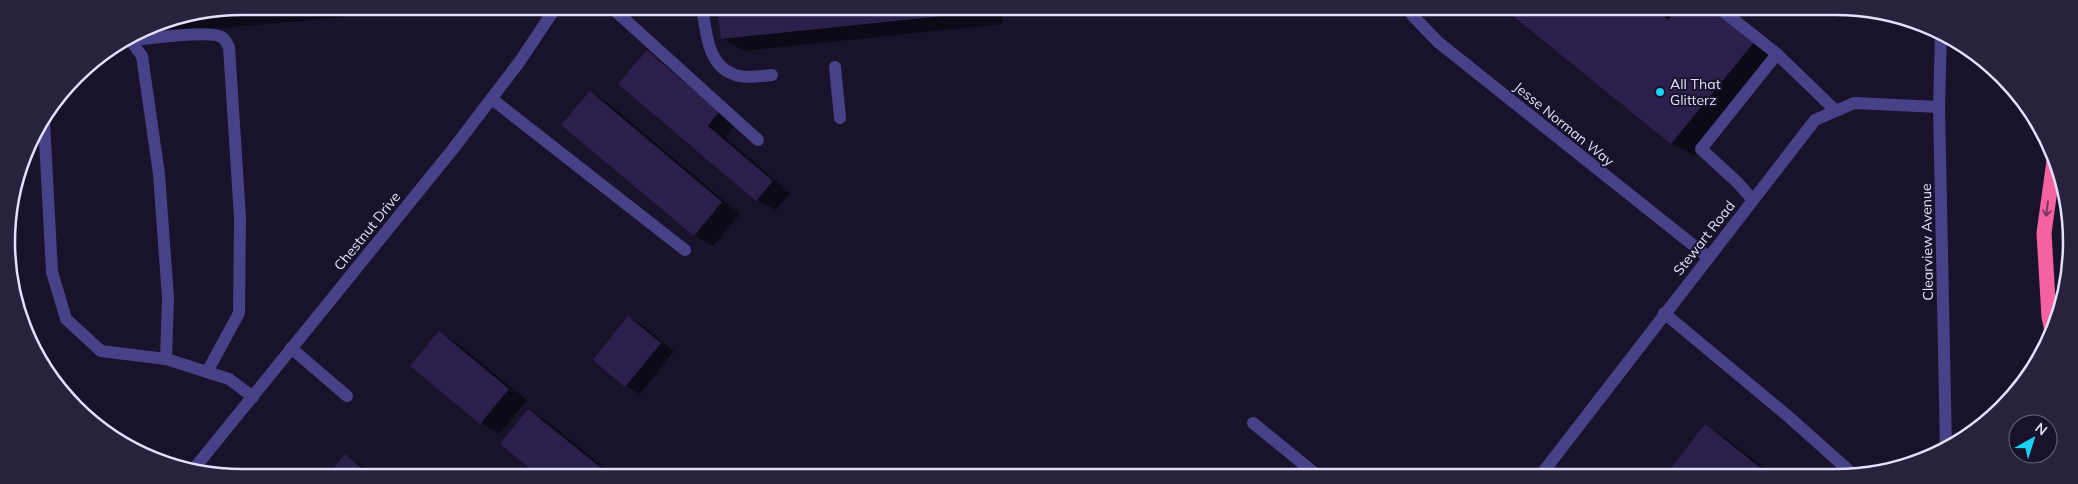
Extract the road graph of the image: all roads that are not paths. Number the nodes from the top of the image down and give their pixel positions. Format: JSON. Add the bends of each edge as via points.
{"nodes":[{"id":1,"x":550,"y":15,"type":"edge"},
{"id":2,"x":620,"y":15,"type":"edge"},
{"id":3,"x":703,"y":15,"type":"edge"},
{"id":4,"x":1412,"y":15,"type":"edge"},
{"id":5,"x":1728,"y":15,"type":"edge"},
{"id":6,"x":141,"y":38,"type":"edge"},
{"id":7,"x":1941,"y":40,"type":"edge"},
{"id":8,"x":132,"y":43,"type":"edge"},
{"id":9,"x":1777,"y":54,"type":"junction"},
{"id":10,"x":835,"y":67,"type":"dead end"},
{"id":11,"x":772,"y":75,"type":"dead end"},
{"id":12,"x":492,"y":98,"type":"junction"},
{"id":13,"x":1940,"y":107,"type":"junction"},
{"id":14,"x":1836,"y":111,"type":"junction"},
{"id":15,"x":840,"y":118,"type":"dead end"},
{"id":16,"x":44,"y":129,"type":"edge"},
{"id":17,"x":758,"y":140,"type":"dead end"},
{"id":18,"x":2052,"y":173,"type":"edge"},
{"id":19,"x":1753,"y":200,"type":"junction"},
{"id":20,"x":685,"y":250,"type":"dead end"},
{"id":21,"x":1708,"y":257,"type":"junction"},
{"id":22,"x":1664,"y":313,"type":"junction"},
{"id":23,"x":2049,"y":319,"type":"edge"},
{"id":24,"x":291,"y":348,"type":"junction"},
{"id":25,"x":166,"y":359,"type":"junction"},
{"id":26,"x":207,"y":372,"type":"junction"},
{"id":27,"x":347,"y":396,"type":"dead end"},
{"id":28,"x":253,"y":397,"type":"junction"},
{"id":29,"x":1253,"y":423,"type":"dead end"},
{"id":30,"x":1946,"y":441,"type":"edge"},
{"id":31,"x":197,"y":465,"type":"edge"},
{"id":32,"x":1309,"y":469,"type":"edge"},
{"id":33,"x":1545,"y":469,"type":"edge"},
{"id":34,"x":1847,"y":469,"type":"edge"}],
"edges":[{"from":1,"to":12,"type":"street","name":"Chestnut Drive"},
{"from":2,"to":17,"type":"street"},
{"from":3,"to":11,"type":"street","via":[[708,43],[718,64],[733,74],[752,77]]},
{"from":4,"to":21,"type":"street","name":"Jesse Norman Way","via":[[1438,42]]},
{"from":5,"to":9,"type":"street"},
{"from":6,"to":26,"type":"street","via":[[213,34],[224,38],[229,47],[240,217],[240,313]]},
{"from":7,"to":13,"type":"street","name":"Clearview Avenue"},
{"from":8,"to":25,"type":"street","via":[[142,56],[159,174],[168,298]]},
{"from":9,"to":14,"type":"street"},
{"from":9,"to":19,"type":"street","via":[[1701,149]]},
{"from":10,"to":15,"type":"street"},
{"from":12,"to":20,"type":"street"},
{"from":12,"to":24,"type":"street","name":"Chestnut Drive"},
{"from":13,"to":14,"type":"street","name":"Stewart Road","via":[[1854,103]]},
{"from":13,"to":30,"type":"street","name":"Clearview Avenue"},
{"from":14,"to":19,"type":"street","name":"Stewart Road","via":[[1815,120]]},
{"from":16,"to":25,"type":"street","via":[[52,272],[66,319],[100,351]]},
{"from":18,"to":23,"type":"highway","one_way":true,"via":[[2044,233]]},
{"from":19,"to":21,"type":"street","name":"Stewart Road"},
{"from":21,"to":22,"type":"street","name":"Stewart Road"},
{"from":22,"to":33,"type":"street","name":"Stewart Road"},
{"from":22,"to":34,"type":"street"},
{"from":24,"to":27,"type":"street"},
{"from":24,"to":28,"type":"street","name":"Chestnut Drive"},
{"from":25,"to":26,"type":"street"},
{"from":26,"to":28,"type":"street","via":[[229,379]]},
{"from":28,"to":31,"type":"street","name":"Chestnut Drive"},
{"from":29,"to":32,"type":"street"}]}
